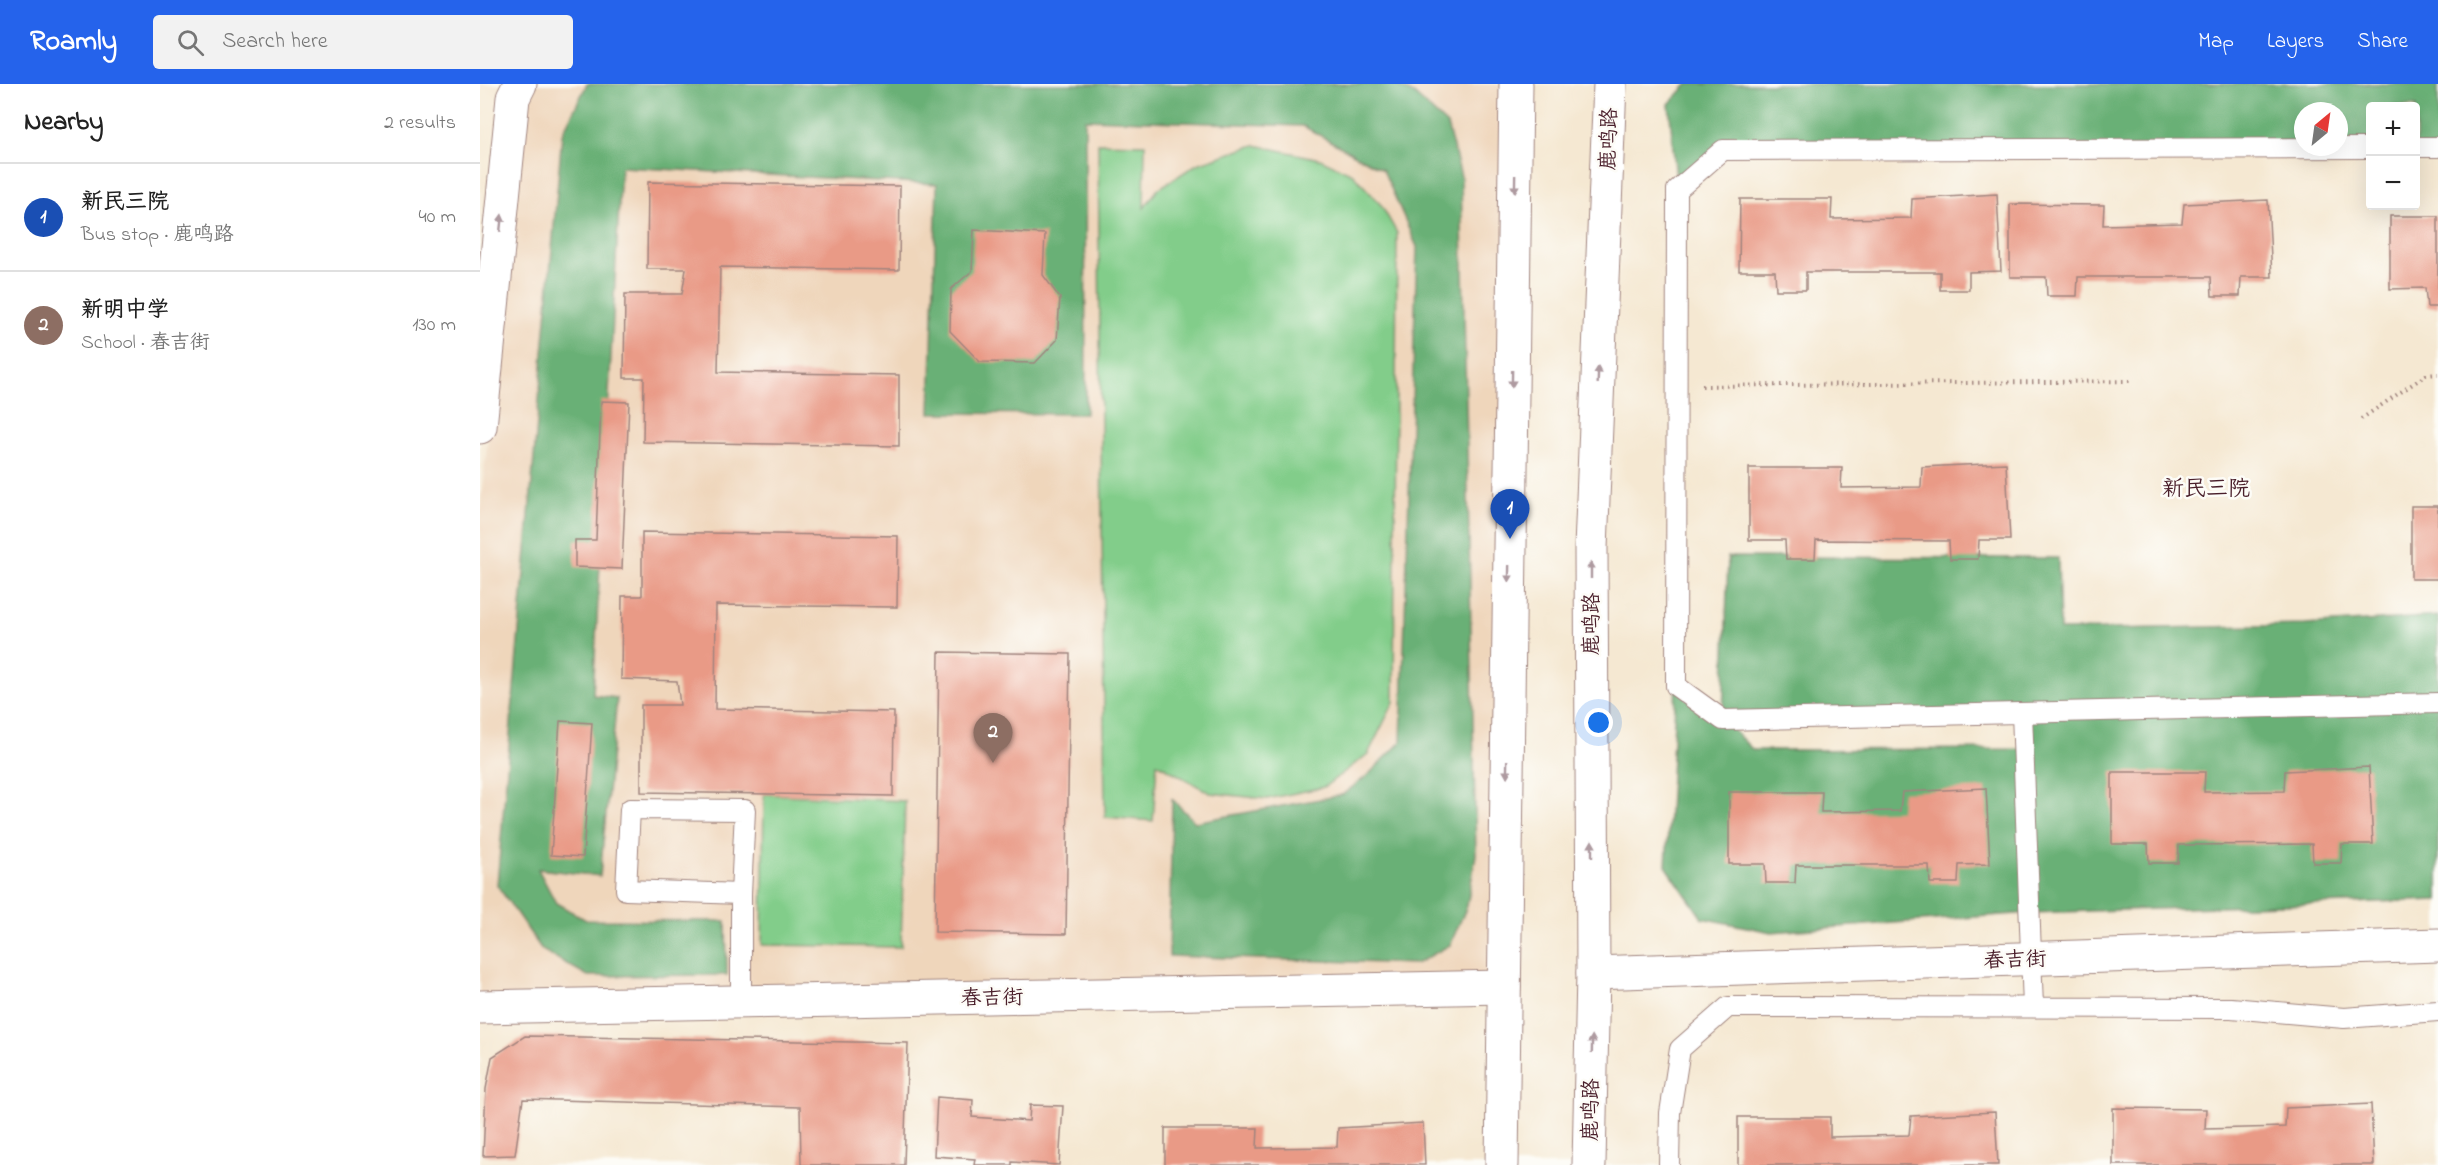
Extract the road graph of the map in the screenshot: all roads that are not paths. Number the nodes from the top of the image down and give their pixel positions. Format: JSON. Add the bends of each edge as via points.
{"nodes":[{"id":1,"x":519,"y":84,"type":"edge"},
{"id":2,"x":1491,"y":84,"type":"edge"},
{"id":3,"x":1516,"y":84,"type":"edge"},
{"id":4,"x":1610,"y":84,"type":"edge"},
{"id":5,"x":1627,"y":84,"type":"edge"},
{"id":6,"x":1515,"y":140,"type":"junction"},
{"id":7,"x":1608,"y":140,"type":"junction"},
{"id":8,"x":2420,"y":147,"type":"edge"},
{"id":9,"x":2438,"y":147,"type":"edge"},
{"id":10,"x":2366,"y":148,"type":"edge"},
{"id":11,"x":480,"y":427,"type":"edge"},
{"id":12,"x":2438,"y":703,"type":"edge"},
{"id":13,"x":2022,"y":713,"type":"junction"},
{"id":14,"x":741,"y":894,"type":"junction"},
{"id":15,"x":2438,"y":945,"type":"edge"},
{"id":16,"x":2032,"y":958,"type":"junction"},
{"id":17,"x":1593,"y":973,"type":"junction"},
{"id":18,"x":1504,"y":987,"type":"junction"},
{"id":19,"x":741,"y":1002,"type":"junction"},
{"id":20,"x":480,"y":1007,"type":"edge"},
{"id":21,"x":2033,"y":1007,"type":"junction"},
{"id":22,"x":2438,"y":1011,"type":"edge"},
{"id":23,"x":1502,"y":1165,"type":"edge"},
{"id":24,"x":1589,"y":1165,"type":"edge"},
{"id":25,"x":1669,"y":1165,"type":"edge"}],
"edges":[{"from":11,"to":1,"type":"main road","one_way":true,"via":[[513,98]]},
{"from":2,"to":6,"type":"main road"},
{"from":3,"to":6,"type":"main road"},
{"from":4,"to":7,"type":"main road","name":"鹿鸣路"},
{"from":5,"to":7,"type":"main road"},
{"from":6,"to":18,"type":"main road","one_way":true},
{"from":17,"to":7,"type":"main road","name":"鹿鸣路","one_way":true,"via":[[1591,548]]},
{"from":8,"to":9,"type":"lane"},
{"from":10,"to":13,"type":"lane","via":[[1724,150],[1677,190],[1676,686],[1723,720]]},
{"from":12,"to":13,"type":"lane"},
{"from":13,"to":16,"type":"lane"},
{"from":14,"to":14,"type":"lane","via":[[745,810],[630,809],[626,890]]},
{"from":14,"to":19,"type":"lane"},
{"from":15,"to":16,"type":"main road","name":"春吉街"},
{"from":16,"to":17,"type":"main road","name":"春吉街"},
{"from":16,"to":21,"type":"lane"},
{"from":24,"to":17,"type":"main road","name":"鹿鸣路","one_way":true},
{"from":18,"to":19,"type":"main road","name":"春吉街"},
{"from":18,"to":23,"type":"main road"},
{"from":19,"to":20,"type":"main road","name":"春吉街"},
{"from":21,"to":22,"type":"lane","via":[[2231,1008],[2344,1018]]},
{"from":21,"to":25,"type":"lane","via":[[1728,1007],[1680,1049],[1670,1113]]}]}
